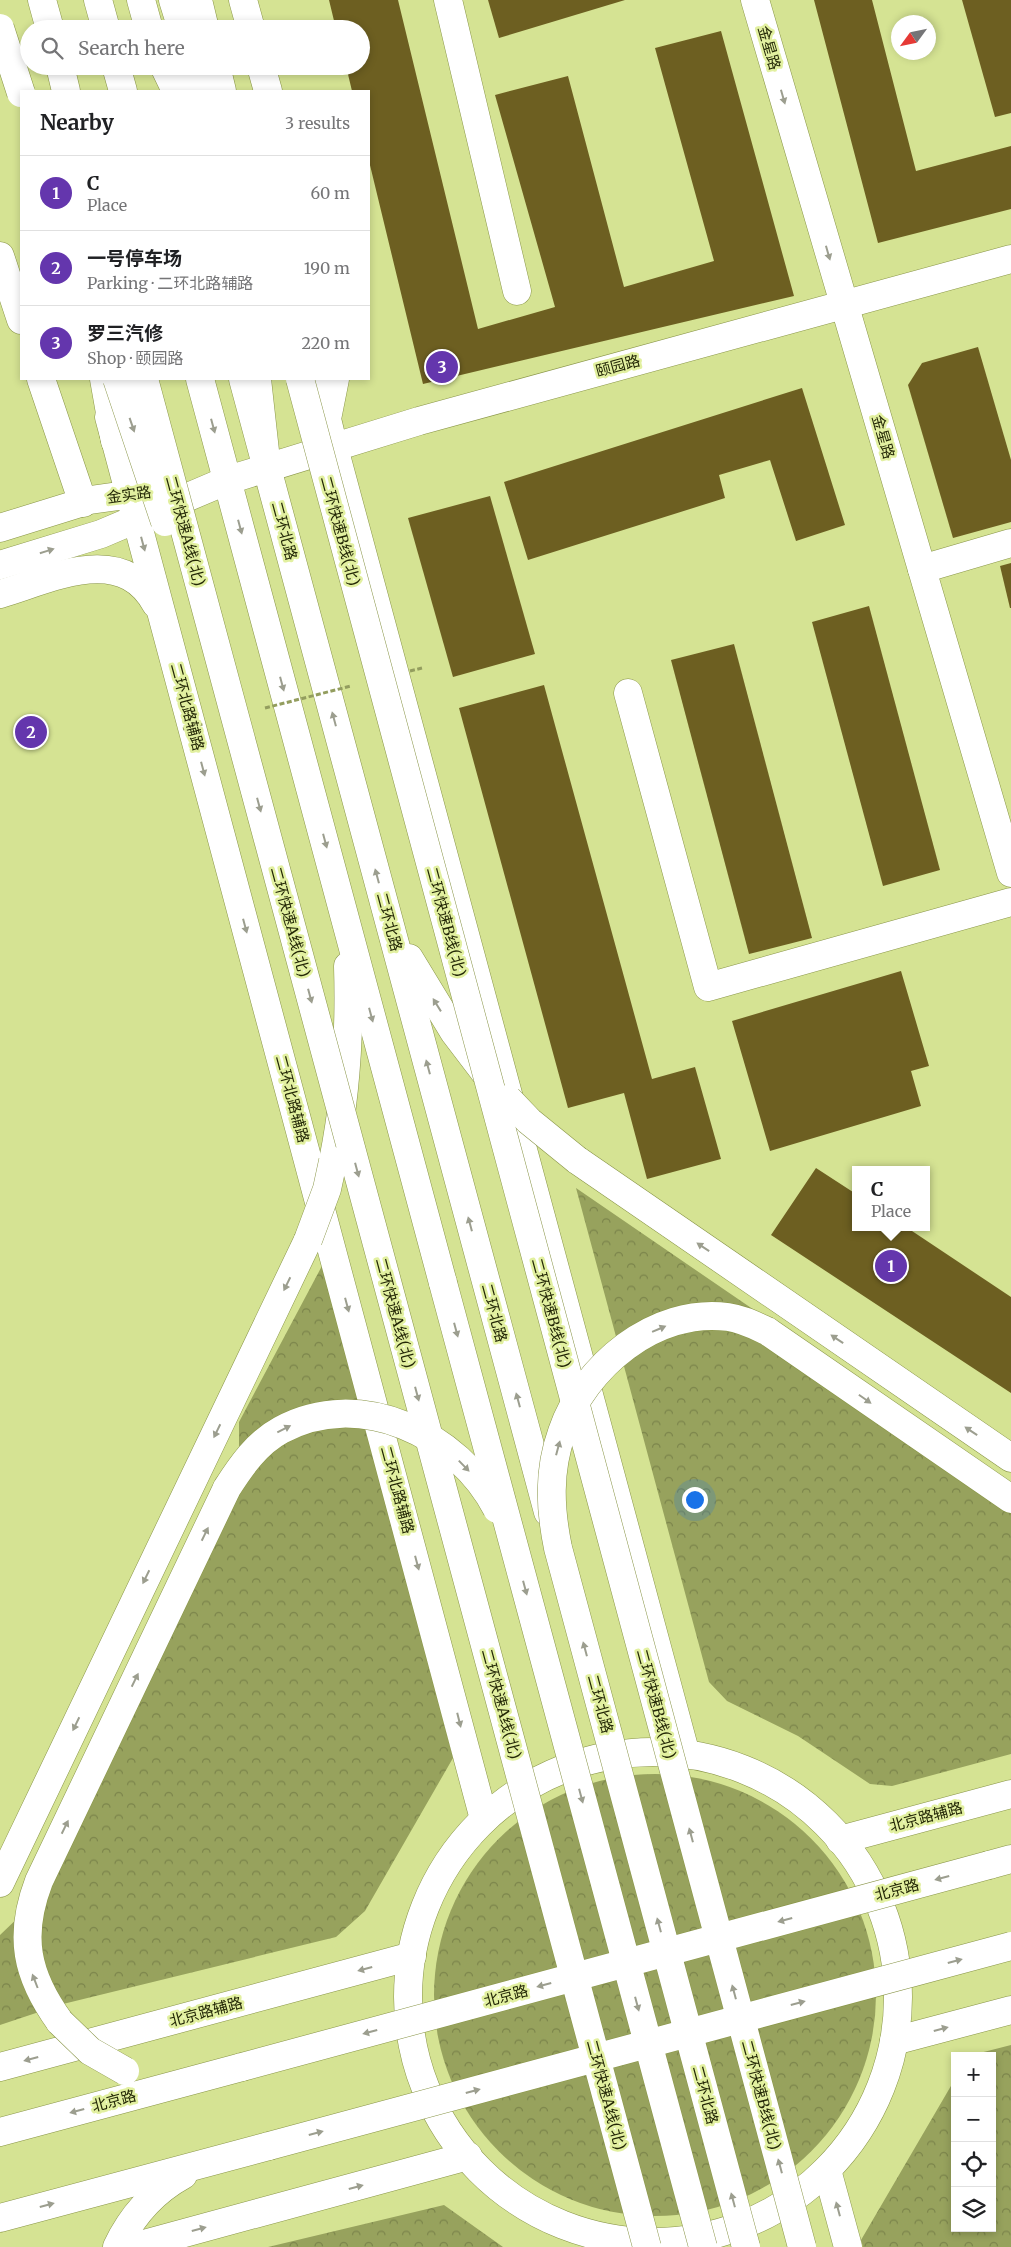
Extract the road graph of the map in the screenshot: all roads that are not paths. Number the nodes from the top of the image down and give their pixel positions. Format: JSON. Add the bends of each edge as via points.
{"nodes":[{"id":1,"x":42,"y":0,"type":"edge"},
{"id":2,"x":98,"y":0,"type":"edge"},
{"id":3,"x":243,"y":0,"type":"edge"},
{"id":4,"x":448,"y":0,"type":"edge"},
{"id":5,"x":755,"y":0,"type":"edge"},
{"id":6,"x":181,"y":11,"type":"edge"},
{"id":7,"x":0,"y":12,"type":"edge"},
{"id":8,"x":48,"y":20,"type":"edge"},
{"id":9,"x":104,"y":20,"type":"edge"},
{"id":10,"x":194,"y":20,"type":"edge"},
{"id":11,"x":249,"y":20,"type":"edge"},
{"id":12,"x":0,"y":28,"type":"edge"},
{"id":13,"x":62,"y":75,"type":"edge"},
{"id":14,"x":115,"y":75,"type":"edge"},
{"id":15,"x":118,"y":75,"type":"edge"},
{"id":16,"x":162,"y":75,"type":"edge"},
{"id":17,"x":168,"y":75,"type":"edge"},
{"id":18,"x":196,"y":75,"type":"edge"},
{"id":19,"x":218,"y":75,"type":"edge"},
{"id":20,"x":264,"y":75,"type":"edge"},
{"id":21,"x":20,"y":90,"type":"edge"},
{"id":22,"x":20,"y":90,"type":"edge"},
{"id":23,"x":66,"y":90,"type":"edge"},
{"id":24,"x":116,"y":90,"type":"edge"},
{"id":25,"x":123,"y":90,"type":"edge"},
{"id":26,"x":166,"y":90,"type":"edge"},
{"id":27,"x":176,"y":90,"type":"edge"},
{"id":28,"x":200,"y":90,"type":"edge"},
{"id":29,"x":222,"y":90,"type":"edge"},
{"id":30,"x":268,"y":90,"type":"edge"},
{"id":31,"x":0,"y":256,"type":"edge"},
{"id":32,"x":1011,"y":259,"type":"edge"},
{"id":33,"x":518,"y":291,"type":"dead end"},
{"id":34,"x":844,"y":304,"type":"junction"},
{"id":35,"x":20,"y":317,"type":"edge"},
{"id":36,"x":41,"y":380,"type":"edge"},
{"id":37,"x":98,"y":380,"type":"edge"},
{"id":38,"x":104,"y":380,"type":"edge"},
{"id":39,"x":117,"y":380,"type":"edge"},
{"id":40,"x":144,"y":380,"type":"edge"},
{"id":41,"x":200,"y":380,"type":"edge"},
{"id":42,"x":243,"y":380,"type":"edge"},
{"id":43,"x":257,"y":380,"type":"edge"},
{"id":44,"x":293,"y":380,"type":"edge"},
{"id":45,"x":300,"y":380,"type":"edge"},
{"id":46,"x":317,"y":380,"type":"edge"},
{"id":47,"x":335,"y":380,"type":"edge"},
{"id":48,"x":327,"y":419,"type":"junction"},
{"id":49,"x":115,"y":441,"type":"junction"},
{"id":50,"x":334,"y":448,"type":"junction"},
{"id":51,"x":267,"y":469,"type":"junction"},
{"id":52,"x":228,"y":480,"type":"junction"},
{"id":53,"x":83,"y":503,"type":"junction"},
{"id":54,"x":132,"y":506,"type":"junction"},
{"id":55,"x":334,"y":508,"type":"junction"},
{"id":56,"x":0,"y":528,"type":"edge"},
{"id":57,"x":1011,"y":544,"type":"edge"},
{"id":58,"x":0,"y":566,"type":"edge"},
{"id":59,"x":922,"y":569,"type":"junction"},
{"id":60,"x":0,"y":594,"type":"edge"},
{"id":61,"x":161,"y":613,"type":"junction"},
{"id":62,"x":628,"y":693,"type":"dead end"},
{"id":63,"x":246,"y":758,"type":"junction"},
{"id":64,"x":1011,"y":873,"type":"edge"},
{"id":65,"x":1011,"y":902,"type":"edge"},
{"id":66,"x":385,"y":906,"type":"junction"},
{"id":67,"x":345,"y":917,"type":"junction"},
{"id":68,"x":1011,"y":1458,"type":"edge"},
{"id":69,"x":1011,"y":1499,"type":"edge"},
{"id":70,"x":558,"y":1548,"type":"junction"},
{"id":71,"x":517,"y":1557,"type":"junction"},
{"id":72,"x":686,"y":1754,"type":"junction"},
{"id":73,"x":1011,"y":1794,"type":"edge"},
{"id":74,"x":484,"y":1819,"type":"junction"},
{"id":75,"x":840,"y":1840,"type":"junction"},
{"id":76,"x":1000,"y":1862,"type":"edge"},
{"id":77,"x":0,"y":1883,"type":"edge"},
{"id":78,"x":1011,"y":1946,"type":"edge"},
{"id":79,"x":412,"y":1956,"type":"junction"},
{"id":80,"x":1011,"y":2010,"type":"edge"},
{"id":81,"x":894,"y":2041,"type":"junction"},
{"id":82,"x":0,"y":2067,"type":"edge"},
{"id":83,"x":196,"y":2079,"type":"junction"},
{"id":84,"x":0,"y":2132,"type":"edge"},
{"id":85,"x":468,"y":2156,"type":"junction"},
{"id":86,"x":218,"y":2159,"type":"junction"},
{"id":87,"x":827,"y":2170,"type":"junction"},
{"id":88,"x":0,"y":2218,"type":"edge"},
{"id":89,"x":600,"y":2241,"type":"edge"},
{"id":90,"x":117,"y":2247,"type":"edge"},
{"id":91,"x":132,"y":2247,"type":"edge"},
{"id":92,"x":647,"y":2247,"type":"edge"},
{"id":93,"x":703,"y":2247,"type":"edge"},
{"id":94,"x":746,"y":2247,"type":"edge"},
{"id":95,"x":802,"y":2247,"type":"edge"},
{"id":96,"x":848,"y":2247,"type":"edge"}],
"edges":[{"from":1,"to":8,"type":"main road"},
{"from":2,"to":9,"type":"main road"},
{"from":3,"to":11,"type":"main road"},
{"from":4,"to":33,"type":"main road"},
{"from":5,"to":34,"type":"main road","name":"金星路","one_way":true},
{"from":6,"to":10,"type":"main road"},
{"from":7,"to":21,"type":"main road"},
{"from":12,"to":22,"type":"main road","bridge":true},
{"from":13,"to":23,"type":"main road"},
{"from":14,"to":24,"type":"main road"},
{"from":15,"to":25,"type":"main road"},
{"from":16,"to":26,"type":"main road"},
{"from":17,"to":27,"type":"main road"},
{"from":18,"to":28,"type":"main road"},
{"from":19,"to":29,"type":"main road"},
{"from":20,"to":30,"type":"main road"},
{"from":31,"to":35,"type":"main road"},
{"from":32,"to":34,"type":"main road","name":"颐园路"},
{"from":34,"to":50,"type":"main road","name":"颐园路","via":[[419,421]]},
{"from":34,"to":59,"type":"main road","name":"金星路"},
{"from":36,"to":53,"type":"main road"},
{"from":37,"to":49,"type":"main road","name":"二环北路辅路"},
{"from":38,"to":49,"type":"main road"},
{"from":39,"to":63,"type":"main road","one_way":true,"bridge":true},
{"from":40,"to":63,"type":"main road","name":"二环快速A线(北)","bridge":true},
{"from":41,"to":52,"type":"main road","one_way":true},
{"from":42,"to":51,"type":"main road","name":"二环北路"},
{"from":43,"to":51,"type":"main road"},
{"from":44,"to":55,"type":"main road","bridge":true},
{"from":45,"to":55,"type":"main road","name":"二环快速B线(北)","bridge":true},
{"from":46,"to":48,"type":"main road"},
{"from":47,"to":48,"type":"main road"},
{"from":48,"to":50,"type":"main road"},
{"from":49,"to":54,"type":"main road","name":"二环北路辅路"},
{"from":50,"to":51,"type":"main road","name":"颐园路"},
{"from":50,"to":72,"type":"main road"},
{"from":51,"to":52,"type":"main road","name":"颐园路"},
{"from":66,"to":51,"type":"main road","name":"二环北路","one_way":true},
{"from":52,"to":54,"type":"main road","name":"金实路"},
{"from":52,"to":67,"type":"main road","one_way":true},
{"from":53,"to":54,"type":"main road","name":"金实路"},
{"from":53,"to":56,"type":"main road","name":"金实路"},
{"from":58,"to":54,"type":"main road","name":"金实路","one_way":true,"via":[[101,534]]},
{"from":54,"to":61,"type":"main road","name":"二环北路辅路","one_way":true},
{"from":95,"to":55,"type":"main road","name":"二环快速B线(北)","one_way":true,"bridge":true},
{"from":57,"to":59,"type":"main road"},
{"from":59,"to":64,"type":"main road","name":"金星路"},
{"from":60,"to":61,"type":"main road","via":[[87,569],[103,568],[134,579],[153,598]]},
{"from":61,"to":74,"type":"main road","name":"二环北路辅路","one_way":true},
{"from":62,"to":65,"type":"main road","via":[[708,988]]},
{"from":63,"to":92,"type":"main road","name":"二环快速A线(北)","one_way":true,"bridge":true},
{"from":68,"to":66,"type":"main road","one_way":true,"bridge":true,"via":[[577,1160],[529,1121],[470,1055],[416,970]]},
{"from":70,"to":66,"type":"main road","name":"二环北路","one_way":true,"bridge":true},
{"from":67,"to":71,"type":"main road","one_way":true,"bridge":true},
{"from":67,"to":77,"type":"main road","one_way":true,"bridge":true,"via":[[348,1021],[343,1104],[327,1189],[308,1240]]},
{"from":70,"to":69,"type":"main road","one_way":true,"bridge":true,"via":[[552,1517],[551,1486],[555,1458],[562,1432],[587,1386],[603,1366],[642,1336],[662,1326],[706,1317],[727,1317],[767,1331]]},
{"from":94,"to":70,"type":"main road","name":"二环北路","one_way":true,"bridge":true},
{"from":83,"to":71,"type":"main road","one_way":true,"bridge":true,"via":[[162,2081],[125,2071],[90,2051],[60,2022],[41,1993],[31,1968],[26,1925],[39,1881],[227,1488],[242,1464],[280,1430],[325,1414],[372,1415],[418,1431],[460,1461],[494,1503],[508,1529]]},
{"from":71,"to":93,"type":"main road","one_way":true,"bridge":true},
{"from":72,"to":74,"type":"main road","via":[[624,1753],[587,1760],[552,1773],[520,1791]]},
{"from":72,"to":75,"type":"main road","via":[[733,1765],[767,1780],[798,1800]]},
{"from":73,"to":75,"type":"main road","name":"北京路辅路"},
{"from":74,"to":79,"type":"main road","via":[[443,1870],[427,1902]]},
{"from":75,"to":81,"type":"main road","via":[[868,1880],[883,1913],[893,1948],[898,1984]]},
{"from":76,"to":83,"type":"main road","name":"北京路","one_way":true,"bridge":true},
{"from":86,"to":78,"type":"main road","one_way":true,"bridge":true},
{"from":79,"to":82,"type":"main road","name":"北京路辅路","one_way":true},
{"from":79,"to":85,"type":"main road","via":[[408,2012],[414,2049],[440,2118]]},
{"from":81,"to":80,"type":"main road","one_way":true},
{"from":81,"to":87,"type":"main road","via":[[881,2090],[865,2122]]},
{"from":83,"to":84,"type":"main road","name":"北京路","one_way":true},
{"from":85,"to":89,"type":"main road","via":[[515,2200]]},
{"from":91,"to":85,"type":"main road","one_way":true},
{"from":88,"to":86,"type":"main road","one_way":true},
{"from":86,"to":90,"type":"main road","via":[[171,2181],[151,2198],[135,2216]]},
{"from":87,"to":89,"type":"main road","via":[[791,2201],[759,2219],[725,2232],[690,2240],[653,2243]]},
{"from":96,"to":87,"type":"main road","one_way":true}]}
